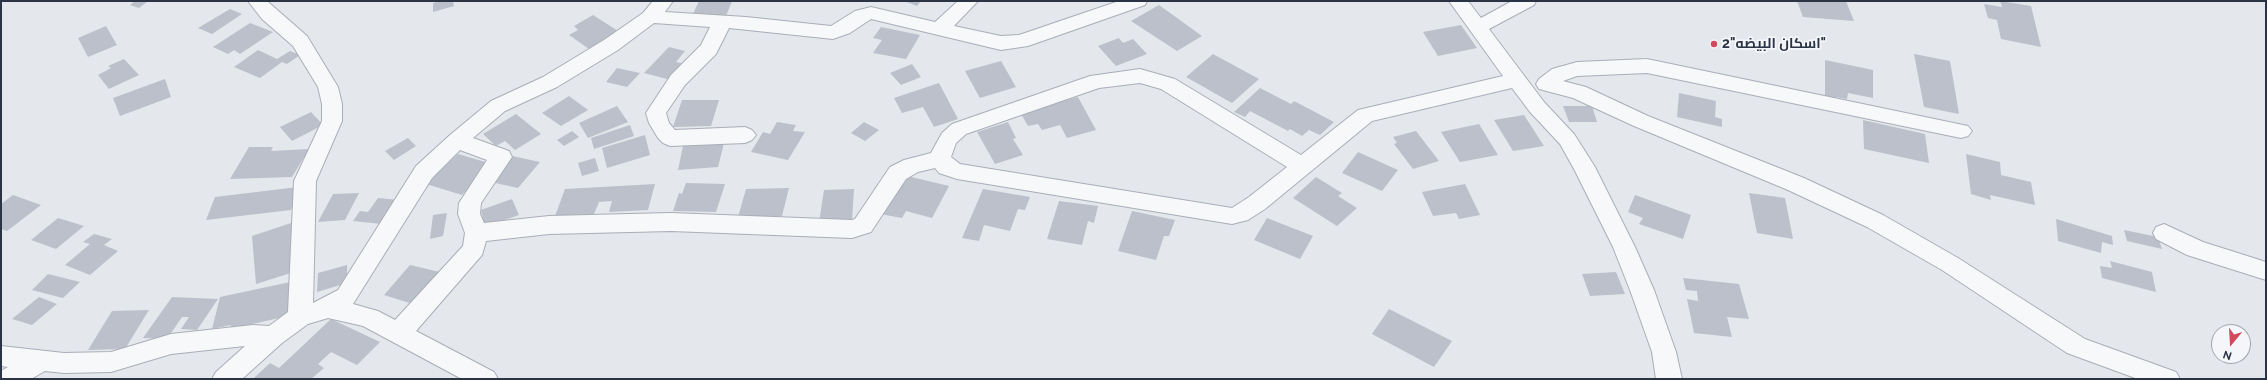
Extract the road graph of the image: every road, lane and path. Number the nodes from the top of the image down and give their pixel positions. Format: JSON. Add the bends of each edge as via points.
{"nodes":[{"id":1,"x":257,"y":1,"type":"edge"},
{"id":2,"x":664,"y":1,"type":"edge"},
{"id":3,"x":969,"y":1,"type":"edge"},
{"id":4,"x":1138,"y":1,"type":"edge"},
{"id":5,"x":1458,"y":1,"type":"edge"},
{"id":6,"x":1527,"y":1,"type":"edge"},
{"id":7,"x":650,"y":17,"type":"junction"},
{"id":8,"x":723,"y":21,"type":"junction"},
{"id":9,"x":1478,"y":27,"type":"junction"},
{"id":10,"x":939,"y":29,"type":"junction"},
{"id":11,"x":1517,"y":80,"type":"junction"},
{"id":12,"x":1961,"y":131,"type":"dead end"},
{"id":13,"x":746,"y":135,"type":"dead end"},
{"id":14,"x":457,"y":140,"type":"junction"},
{"id":15,"x":940,"y":159,"type":"junction"},
{"id":16,"x":1302,"y":166,"type":"junction"},
{"id":17,"x":476,"y":233,"type":"junction"},
{"id":18,"x":2164,"y":233,"type":"dead end"},
{"id":19,"x":2266,"y":271,"type":"edge"},
{"id":20,"x":328,"y":308,"type":"junction"},
{"id":21,"x":300,"y":318,"type":"junction"},
{"id":22,"x":399,"y":333,"type":"junction"},
{"id":23,"x":273,"y":336,"type":"junction"},
{"id":24,"x":1,"y":356,"type":"edge"},
{"id":25,"x":41,"y":361,"type":"junction"},
{"id":26,"x":9,"y":379,"type":"edge"},
{"id":27,"x":225,"y":379,"type":"edge"},
{"id":28,"x":485,"y":379,"type":"edge"},
{"id":29,"x":1669,"y":379,"type":"edge"},
{"id":30,"x":2167,"y":379,"type":"edge"}],
"edges":[{"from":1,"to":21,"type":"street","via":[[269,15],[300,41],[328,87],[332,104],[332,121],[304,181],[304,251]]},
{"from":2,"to":7,"type":"street"},
{"from":3,"to":10,"type":"street"},
{"from":4,"to":10,"type":"street","via":[[1021,41],[985,41]]},
{"from":5,"to":9,"type":"street"},
{"from":6,"to":9,"type":"street"},
{"from":7,"to":8,"type":"street"},
{"from":7,"to":14,"type":"street","via":[[611,45],[550,82],[498,106]]},
{"from":8,"to":10,"type":"street","via":[[833,32],[843,29],[870,12]]},
{"from":8,"to":13,"type":"street","via":[[709,48],[678,80],[656,112],[659,123],[670,138]]},
{"from":9,"to":11,"type":"street"},
{"from":11,"to":16,"type":"street","via":[[1365,115]]},
{"from":11,"to":29,"type":"street","via":[[1537,108],[1567,140],[1584,167],[1624,247],[1642,290],[1664,352]]},
{"from":12,"to":30,"type":"street","via":[[1647,66],[1577,69],[1559,74],[1546,84],[1579,92],[1641,121],[1796,184],[1875,221],[1950,264],[2076,346]]},
{"from":14,"to":17,"type":"street","via":[[501,157],[470,203],[469,214]]},
{"from":14,"to":20,"type":"street","via":[[424,172],[346,297]]},
{"from":15,"to":16,"type":"street","via":[[947,167],[957,171],[1225,216],[1240,214],[1252,207]]},
{"from":15,"to":16,"type":"street","via":[[949,138],[959,129],[1097,81],[1140,76],[1168,84]]},
{"from":15,"to":17,"type":"street","via":[[912,166],[898,173],[862,226],[852,229],[671,222],[550,225]]},
{"from":17,"to":22,"type":"street","via":[[474,249]]},
{"from":18,"to":19,"type":"street","via":[[2195,249]]},
{"from":20,"to":21,"type":"street"},
{"from":20,"to":22,"type":"street","via":[[369,318]]},
{"from":21,"to":23,"type":"street"},
{"from":22,"to":28,"type":"street"},
{"from":23,"to":25,"type":"street","via":[[253,335],[171,344],[111,362]]},
{"from":23,"to":27,"type":"street"},
{"from":24,"to":25,"type":"street"},
{"from":25,"to":26,"type":"street"}]}
